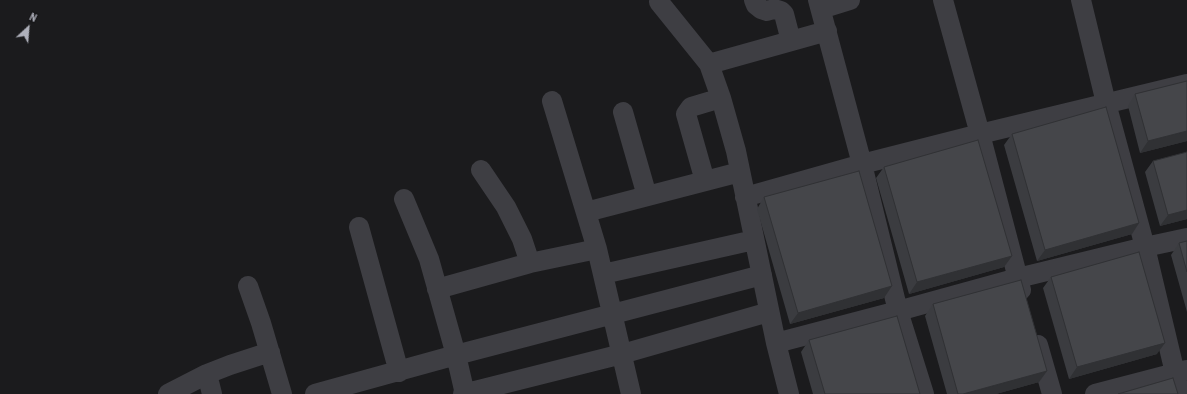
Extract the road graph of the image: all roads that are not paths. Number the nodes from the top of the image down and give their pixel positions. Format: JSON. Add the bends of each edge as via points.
{"nodes":[{"id":1,"x":754,"y":0,"type":"edge"},
{"id":2,"x":850,"y":0,"type":"edge"},
{"id":3,"x":943,"y":0,"type":"edge"},
{"id":4,"x":1081,"y":0,"type":"edge"},
{"id":5,"x":659,"y":2,"type":"dead end"},
{"id":6,"x":820,"y":5,"type":"edge"},
{"id":7,"x":827,"y":31,"type":"junction"},
{"id":8,"x":791,"y":41,"type":"junction"},
{"id":9,"x":709,"y":64,"type":"junction"},
{"id":10,"x":1187,"y":84,"type":"edge"},
{"id":11,"x":721,"y":98,"type":"junction"},
{"id":12,"x":552,"y":101,"type":"dead end"},
{"id":13,"x":1106,"y":103,"type":"junction"},
{"id":14,"x":623,"y":112,"type":"dead end"},
{"id":15,"x":980,"y":134,"type":"junction"},
{"id":16,"x":862,"y":164,"type":"junction"},
{"id":17,"x":481,"y":170,"type":"dead end"},
{"id":18,"x":740,"y":172,"type":"junction"},
{"id":19,"x":705,"y":181,"type":"junction"},
{"id":20,"x":647,"y":196,"type":"junction"},
{"id":21,"x":745,"y":197,"type":"junction"},
{"id":22,"x":404,"y":199,"type":"dead end"},
{"id":23,"x":586,"y":212,"type":"junction"},
{"id":24,"x":359,"y":226,"type":"dead end"},
{"id":25,"x":1187,"y":238,"type":"edge"},
{"id":26,"x":754,"y":240,"type":"junction"},
{"id":27,"x":1145,"y":247,"type":"junction"},
{"id":28,"x":597,"y":249,"type":"junction"},
{"id":29,"x":530,"y":263,"type":"junction"},
{"id":30,"x":603,"y":274,"type":"junction"},
{"id":31,"x":762,"y":275,"type":"junction"},
{"id":32,"x":1018,"y":278,"type":"junction"},
{"id":33,"x":248,"y":286,"type":"dead end"},
{"id":34,"x":437,"y":289,"type":"junction"},
{"id":35,"x":1026,"y":307,"type":"edge"},
{"id":36,"x":898,"y":311,"type":"junction"},
{"id":37,"x":769,"y":312,"type":"junction"},
{"id":38,"x":612,"y":315,"type":"junction"},
{"id":39,"x":1033,"y":328,"type":"edge"},
{"id":40,"x":776,"y":343,"type":"junction"},
{"id":41,"x":270,"y":352,"type":"junction"},
{"id":42,"x":622,"y":354,"type":"junction"},
{"id":43,"x":456,"y":355,"type":"junction"},
{"id":44,"x":1181,"y":371,"type":"edge"},
{"id":45,"x":399,"y":372,"type":"junction"},
{"id":46,"x":207,"y":374,"type":"junction"},
{"id":47,"x":168,"y":394,"type":"edge"},
{"id":48,"x":212,"y":394,"type":"edge"},
{"id":49,"x":282,"y":394,"type":"edge"},
{"id":50,"x":315,"y":394,"type":"edge"},
{"id":51,"x":464,"y":394,"type":"edge"},
{"id":52,"x":631,"y":394,"type":"edge"},
{"id":53,"x":789,"y":394,"type":"edge"},
{"id":54,"x":924,"y":394,"type":"edge"},
{"id":55,"x":1052,"y":394,"type":"edge"},
{"id":56,"x":1095,"y":394,"type":"edge"},
{"id":57,"x":1181,"y":394,"type":"edge"}],
"edges":[{"from":1,"to":8,"type":"street","via":[[761,9],[774,9],[784,14]]},
{"from":2,"to":6,"type":"street"},
{"from":3,"to":15,"type":"street"},
{"from":4,"to":13,"type":"street"},
{"from":5,"to":9,"type":"street"},
{"from":6,"to":7,"type":"street"},
{"from":7,"to":8,"type":"street"},
{"from":7,"to":16,"type":"street"},
{"from":8,"to":9,"type":"street"},
{"from":9,"to":11,"type":"street"},
{"from":10,"to":13,"type":"street"},
{"from":11,"to":18,"type":"street"},
{"from":11,"to":19,"type":"street","via":[[691,107],[686,114]]},
{"from":12,"to":23,"type":"street"},
{"from":13,"to":15,"type":"street"},
{"from":13,"to":27,"type":"street"},
{"from":14,"to":20,"type":"street"},
{"from":15,"to":16,"type":"street"},
{"from":15,"to":32,"type":"street"},
{"from":16,"to":21,"type":"street"},
{"from":16,"to":36,"type":"street"},
{"from":17,"to":29,"type":"street","via":[[506,207],[522,239]]},
{"from":18,"to":19,"type":"street"},
{"from":18,"to":21,"type":"street"},
{"from":19,"to":20,"type":"street"},
{"from":20,"to":23,"type":"street"},
{"from":21,"to":26,"type":"street"},
{"from":22,"to":34,"type":"street","via":[[429,259]]},
{"from":23,"to":28,"type":"street"},
{"from":24,"to":45,"type":"street"},
{"from":25,"to":27,"type":"street"},
{"from":26,"to":30,"type":"street"},
{"from":26,"to":31,"type":"street"},
{"from":27,"to":32,"type":"street"},
{"from":27,"to":44,"type":"street"},
{"from":28,"to":29,"type":"street"},
{"from":28,"to":30,"type":"street"},
{"from":29,"to":34,"type":"street"},
{"from":30,"to":38,"type":"street"},
{"from":31,"to":37,"type":"street"},
{"from":31,"to":38,"type":"street"},
{"from":32,"to":35,"type":"street"},
{"from":32,"to":36,"type":"street"},
{"from":33,"to":41,"type":"street"},
{"from":34,"to":43,"type":"street"},
{"from":36,"to":40,"type":"street"},
{"from":36,"to":54,"type":"street"},
{"from":37,"to":40,"type":"street"},
{"from":37,"to":42,"type":"street"},
{"from":38,"to":42,"type":"street"},
{"from":38,"to":43,"type":"street"},
{"from":39,"to":55,"type":"street"},
{"from":40,"to":53,"type":"street"},
{"from":41,"to":46,"type":"street"},
{"from":41,"to":49,"type":"street"},
{"from":42,"to":51,"type":"street"},
{"from":42,"to":52,"type":"street"},
{"from":43,"to":45,"type":"street"},
{"from":43,"to":51,"type":"street"},
{"from":44,"to":56,"type":"street"},
{"from":44,"to":57,"type":"street"},
{"from":45,"to":50,"type":"street"},
{"from":46,"to":47,"type":"street"},
{"from":46,"to":48,"type":"street"}]}
